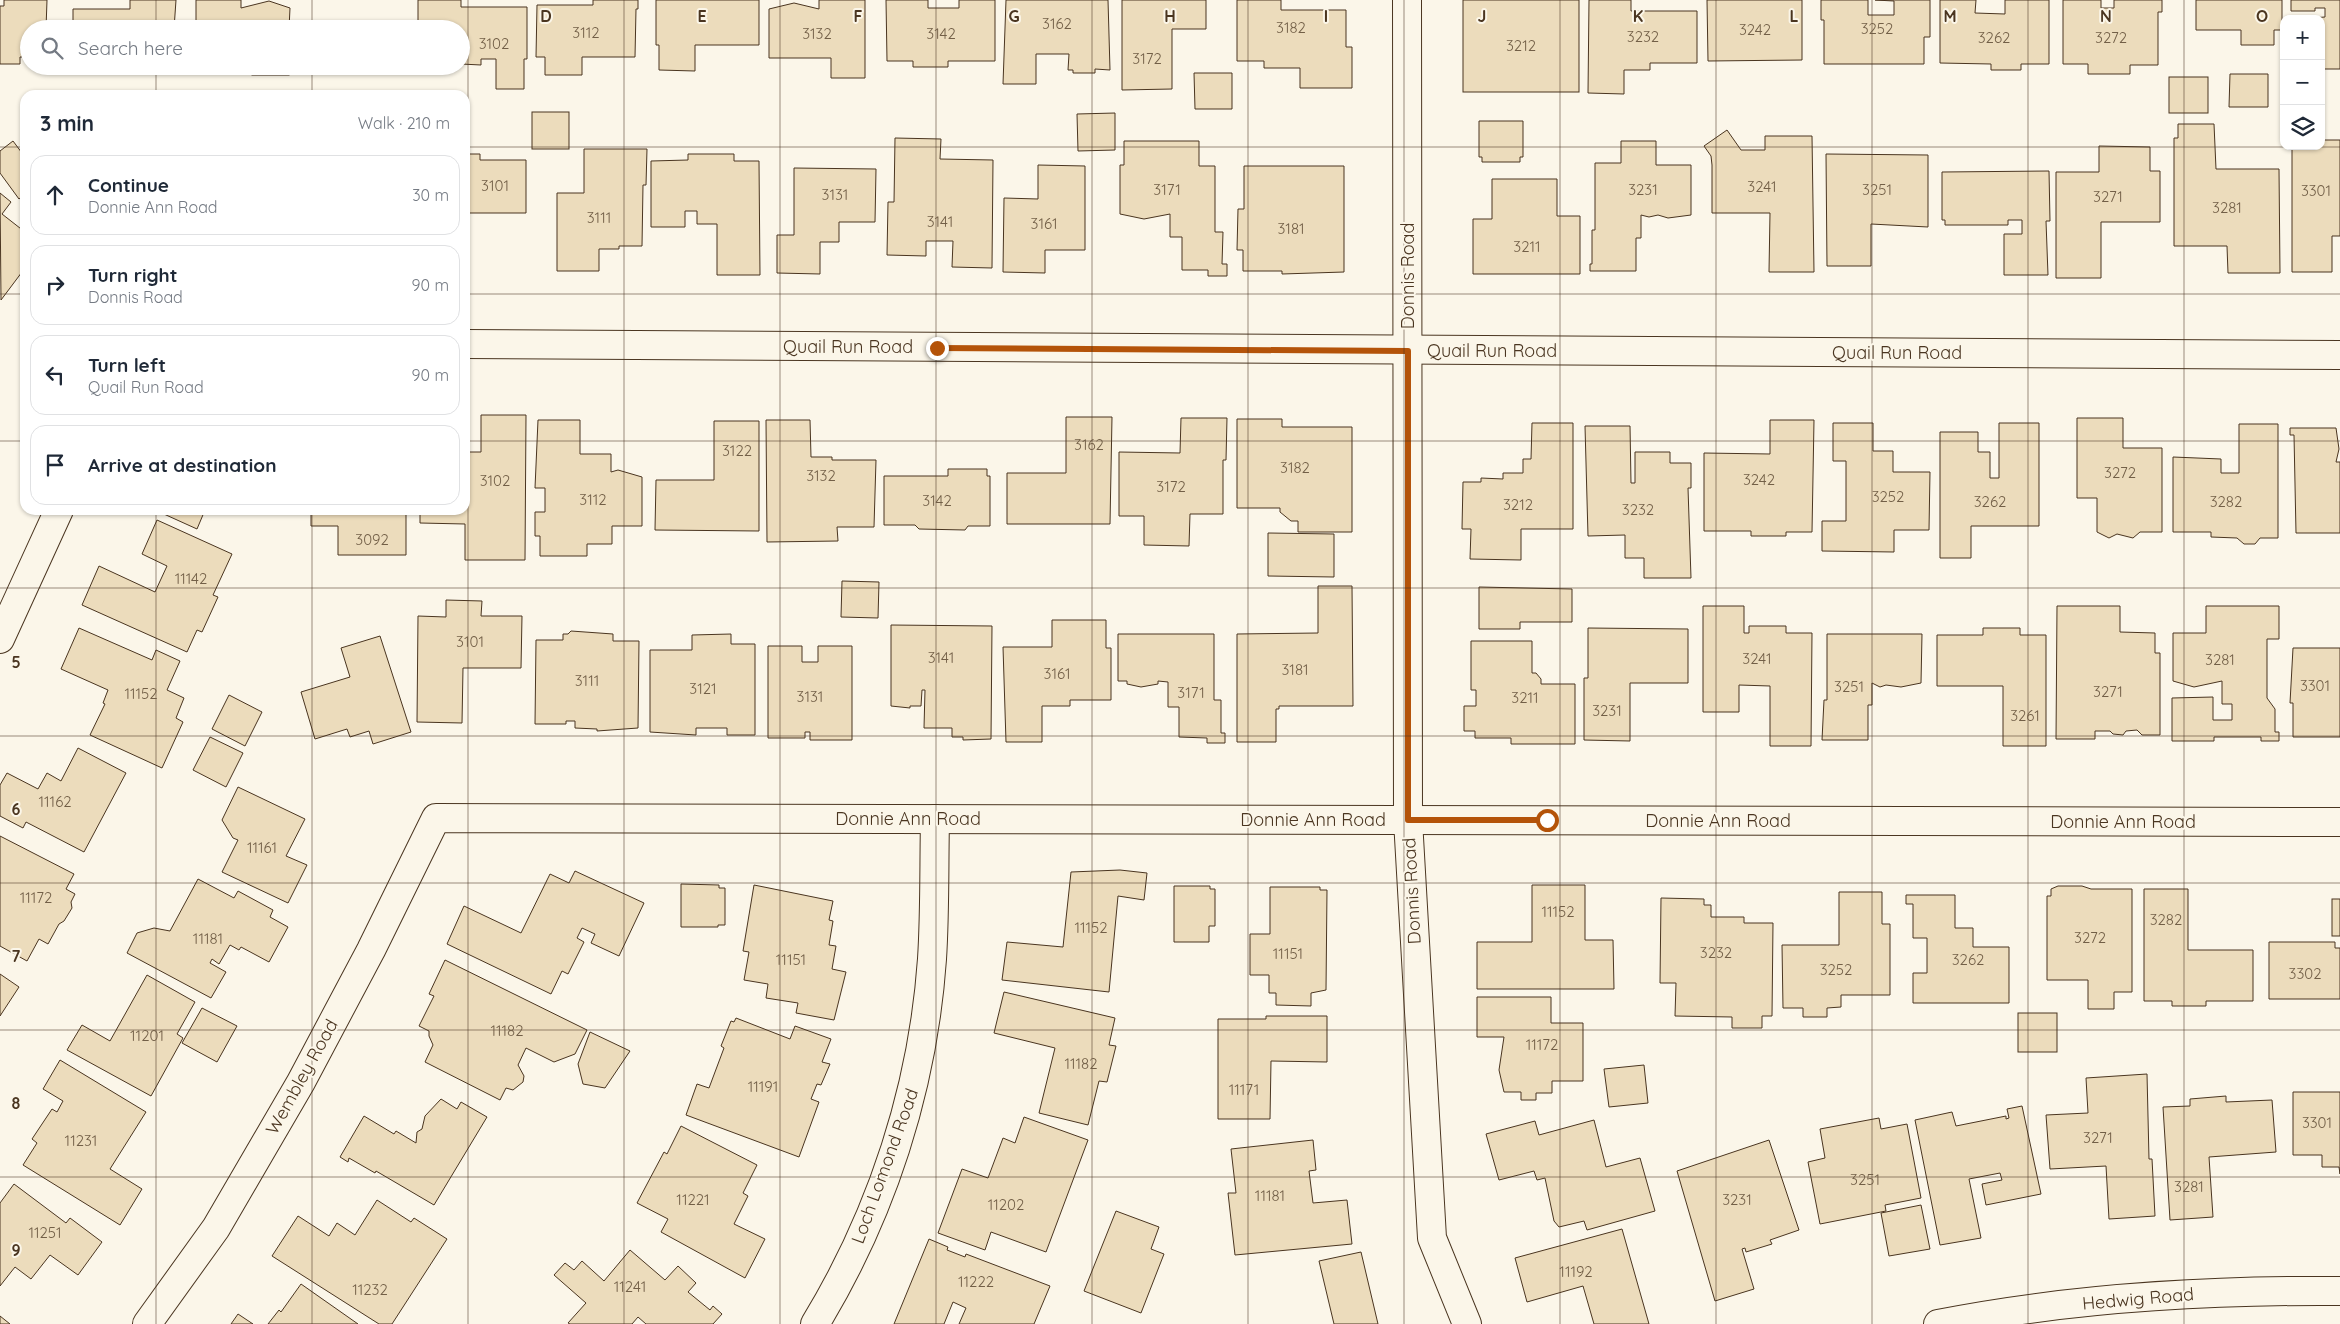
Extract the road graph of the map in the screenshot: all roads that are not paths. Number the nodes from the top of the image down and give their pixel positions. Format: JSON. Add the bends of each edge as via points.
{"nodes":[{"id":1,"x":1408,"y":0,"type":"edge"},
{"id":2,"x":470,"y":344,"type":"edge"},
{"id":3,"x":1408,"y":351,"type":"junction"},
{"id":4,"x":2340,"y":356,"type":"edge"},
{"id":5,"x":57,"y":515,"type":"edge"},
{"id":6,"x":0,"y":639,"type":"edge"},
{"id":7,"x":436,"y":818,"type":"joint"},
{"id":8,"x":935,"y":819,"type":"junction"},
{"id":9,"x":1408,"y":820,"type":"junction"},
{"id":10,"x":2340,"y":822,"type":"edge"},
{"id":11,"x":2340,"y":1292,"type":"edge"},
{"id":12,"x":146,"y":1324,"type":"edge"},
{"id":13,"x":815,"y":1324,"type":"edge"},
{"id":14,"x":1466,"y":1324,"type":"edge"},
{"id":15,"x":1938,"y":1324,"type":"edge"}],
"edges":[{"from":1,"to":3,"type":"street","name":"Donnis Road"},
{"from":2,"to":3,"type":"street","name":"Quail Run Road"},
{"from":3,"to":4,"type":"street","name":"Quail Run Road"},
{"from":3,"to":9,"type":"street","name":"Donnis Road"},
{"from":5,"to":6,"type":"street"},
{"from":7,"to":8,"type":"street","name":"Donnie Ann Road"},
{"from":7,"to":12,"type":"street","name":"Wembley Road","via":[[296,1091],[216,1228]]},
{"from":8,"to":9,"type":"street","name":"Donnie Ann Road"},
{"from":8,"to":13,"type":"street","name":"Loch Lomond Road","via":[[932,960],[916,1079],[876,1200],[840,1283]]},
{"from":9,"to":10,"type":"street","name":"Donnie Ann Road"},
{"from":9,"to":14,"type":"street","name":"Donnis Road","via":[[1432,1238]]},
{"from":11,"to":15,"type":"street","name":"Hedwig Road","via":[[2179,1294],[2068,1305]]}]}
